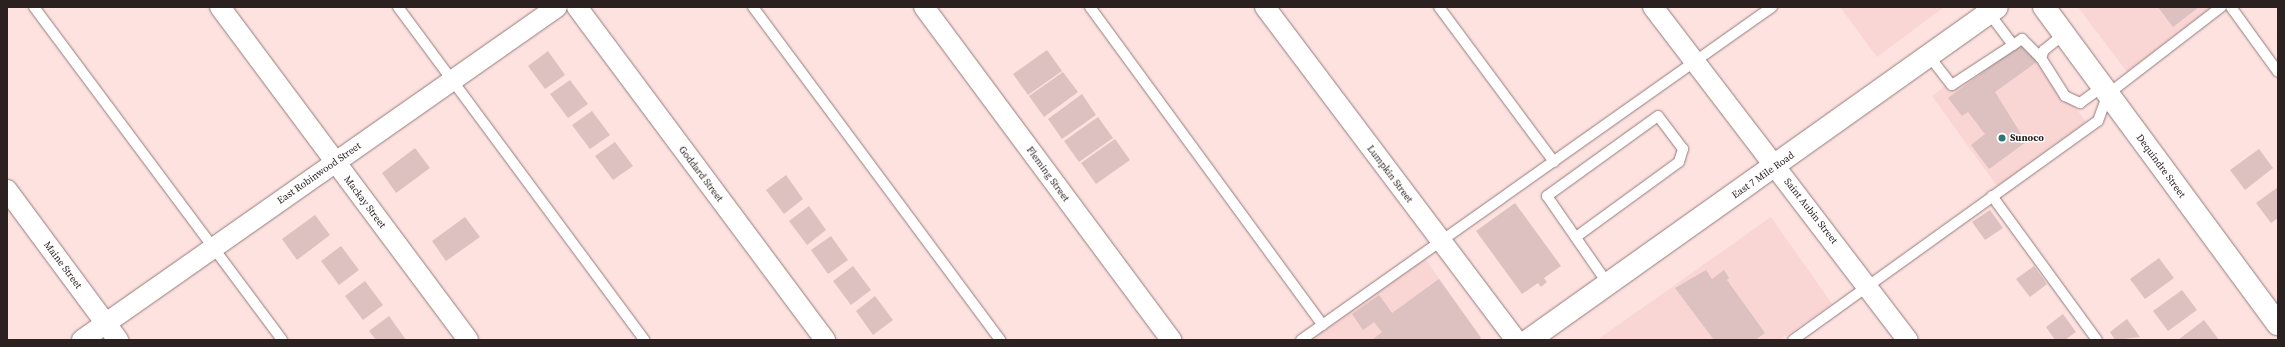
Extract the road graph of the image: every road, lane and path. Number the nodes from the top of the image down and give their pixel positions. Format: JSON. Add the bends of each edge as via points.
{"nodes":[{"id":1,"x":34,"y":7,"type":"edge"},
{"id":2,"x":220,"y":7,"type":"edge"},
{"id":3,"x":398,"y":7,"type":"edge"},
{"id":4,"x":556,"y":7,"type":"edge"},
{"id":5,"x":577,"y":7,"type":"edge"},
{"id":6,"x":753,"y":7,"type":"edge"},
{"id":7,"x":924,"y":7,"type":"edge"},
{"id":8,"x":1090,"y":7,"type":"edge"},
{"id":9,"x":1265,"y":7,"type":"edge"},
{"id":10,"x":1439,"y":7,"type":"edge"},
{"id":11,"x":1653,"y":7,"type":"edge"},
{"id":12,"x":1772,"y":7,"type":"edge"},
{"id":13,"x":2044,"y":7,"type":"edge"},
{"id":14,"x":2221,"y":7,"type":"edge"},
{"id":15,"x":2231,"y":7,"type":"edge"},
{"id":16,"x":1993,"y":10,"type":"edge"},
{"id":17,"x":2064,"y":34,"type":"junction"},
{"id":18,"x":2012,"y":45,"type":"junction"},
{"id":19,"x":1929,"y":56,"type":"junction"},
{"id":20,"x":2041,"y":58,"type":"junction"},
{"id":21,"x":1695,"y":61,"type":"junction"},
{"id":22,"x":2278,"y":72,"type":"edge"},
{"id":23,"x":452,"y":80,"type":"junction"},
{"id":24,"x":2105,"y":90,"type":"junction"},
{"id":25,"x":335,"y":162,"type":"junction"},
{"id":26,"x":1554,"y":162,"type":"junction"},
{"id":27,"x":1775,"y":167,"type":"junction"},
{"id":28,"x":7,"y":190,"type":"edge"},
{"id":29,"x":1992,"y":196,"type":"junction"},
{"id":30,"x":1576,"y":237,"type":"junction"},
{"id":31,"x":1440,"y":243,"type":"junction"},
{"id":32,"x":213,"y":248,"type":"junction"},
{"id":33,"x":1608,"y":284,"type":"junction"},
{"id":34,"x":1868,"y":284,"type":"junction"},
{"id":35,"x":106,"y":323,"type":"junction"},
{"id":36,"x":2278,"y":324,"type":"edge"},
{"id":37,"x":1323,"y":325,"type":"junction"},
{"id":38,"x":82,"y":340,"type":"edge"},
{"id":39,"x":118,"y":340,"type":"edge"},
{"id":40,"x":282,"y":340,"type":"edge"},
{"id":41,"x":468,"y":340,"type":"edge"},
{"id":42,"x":644,"y":340,"type":"edge"},
{"id":43,"x":824,"y":340,"type":"edge"},
{"id":44,"x":1000,"y":340,"type":"edge"},
{"id":45,"x":1171,"y":340,"type":"edge"},
{"id":46,"x":1301,"y":340,"type":"edge"},
{"id":47,"x":1516,"y":340,"type":"edge"},
{"id":48,"x":1528,"y":340,"type":"edge"},
{"id":49,"x":1793,"y":340,"type":"edge"},
{"id":50,"x":1908,"y":340,"type":"edge"},
{"id":51,"x":2098,"y":340,"type":"edge"}],
"edges":[{"from":1,"to":32,"type":"lane"},
{"from":2,"to":25,"type":"street","name":"Mackay Street"},
{"from":3,"to":23,"type":"lane"},
{"from":4,"to":23,"type":"street","name":"East Robinwood Street"},
{"from":5,"to":43,"type":"street","name":"Goddard Street"},
{"from":6,"to":44,"type":"lane"},
{"from":7,"to":45,"type":"street","name":"Fleming Street"},
{"from":8,"to":37,"type":"lane"},
{"from":9,"to":31,"type":"street","name":"Lumpkin Street"},
{"from":10,"to":26,"type":"lane"},
{"from":11,"to":21,"type":"street","name":"Saint Aubin Street"},
{"from":12,"to":21,"type":"lane"},
{"from":13,"to":17,"type":"street","name":"Dequindre Street"},
{"from":14,"to":24,"type":"lane"},
{"from":15,"to":22,"type":"lane"},
{"from":16,"to":18,"type":"lane"},
{"from":16,"to":19,"type":"street","name":"East 7 Mile Road"},
{"from":17,"to":20,"type":"lane","via":[[2044,50]]},
{"from":17,"to":24,"type":"street","name":"Dequindre Street"},
{"from":18,"to":19,"type":"lane","via":[[1956,84],[1946,81]]},
{"from":18,"to":20,"type":"lane","via":[[2022,39]]},
{"from":19,"to":27,"type":"street","name":"East 7 Mile Road"},
{"from":20,"to":24,"type":"lane","via":[[2065,96],[2073,102],[2080,103]]},
{"from":21,"to":26,"type":"lane"},
{"from":21,"to":27,"type":"street","name":"Saint Aubin Street"},
{"from":23,"to":25,"type":"street","name":"East Robinwood Street"},
{"from":23,"to":42,"type":"lane"},
{"from":24,"to":29,"type":"lane","via":[[2098,121]]},
{"from":24,"to":36,"type":"street","name":"Dequindre Street"},
{"from":25,"to":32,"type":"street","name":"East Robinwood Street"},
{"from":25,"to":41,"type":"street","name":"Mackay Street"},
{"from":26,"to":31,"type":"lane"},
{"from":27,"to":33,"type":"street","name":"East 7 Mile Road"},
{"from":27,"to":34,"type":"street","name":"Saint Aubin Street"},
{"from":28,"to":35,"type":"street","name":"Maine Street"},
{"from":29,"to":34,"type":"lane"},
{"from":29,"to":51,"type":"lane"},
{"from":30,"to":30,"type":"lane","via":[[1547,196],[1658,116],[1676,136],[1683,149],[1679,162]]},
{"from":30,"to":33,"type":"lane"},
{"from":31,"to":37,"type":"lane"},
{"from":31,"to":47,"type":"street","name":"Lumpkin Street"},
{"from":32,"to":35,"type":"street","name":"East Robinwood Street"},
{"from":32,"to":40,"type":"lane"},
{"from":33,"to":48,"type":"street","name":"East 7 Mile Road"},
{"from":34,"to":49,"type":"lane"},
{"from":34,"to":50,"type":"street","name":"Saint Aubin Street"},
{"from":35,"to":38,"type":"street","name":"East Robinwood Street"},
{"from":35,"to":39,"type":"street","name":"Maine Street"},
{"from":37,"to":46,"type":"lane"}]}
